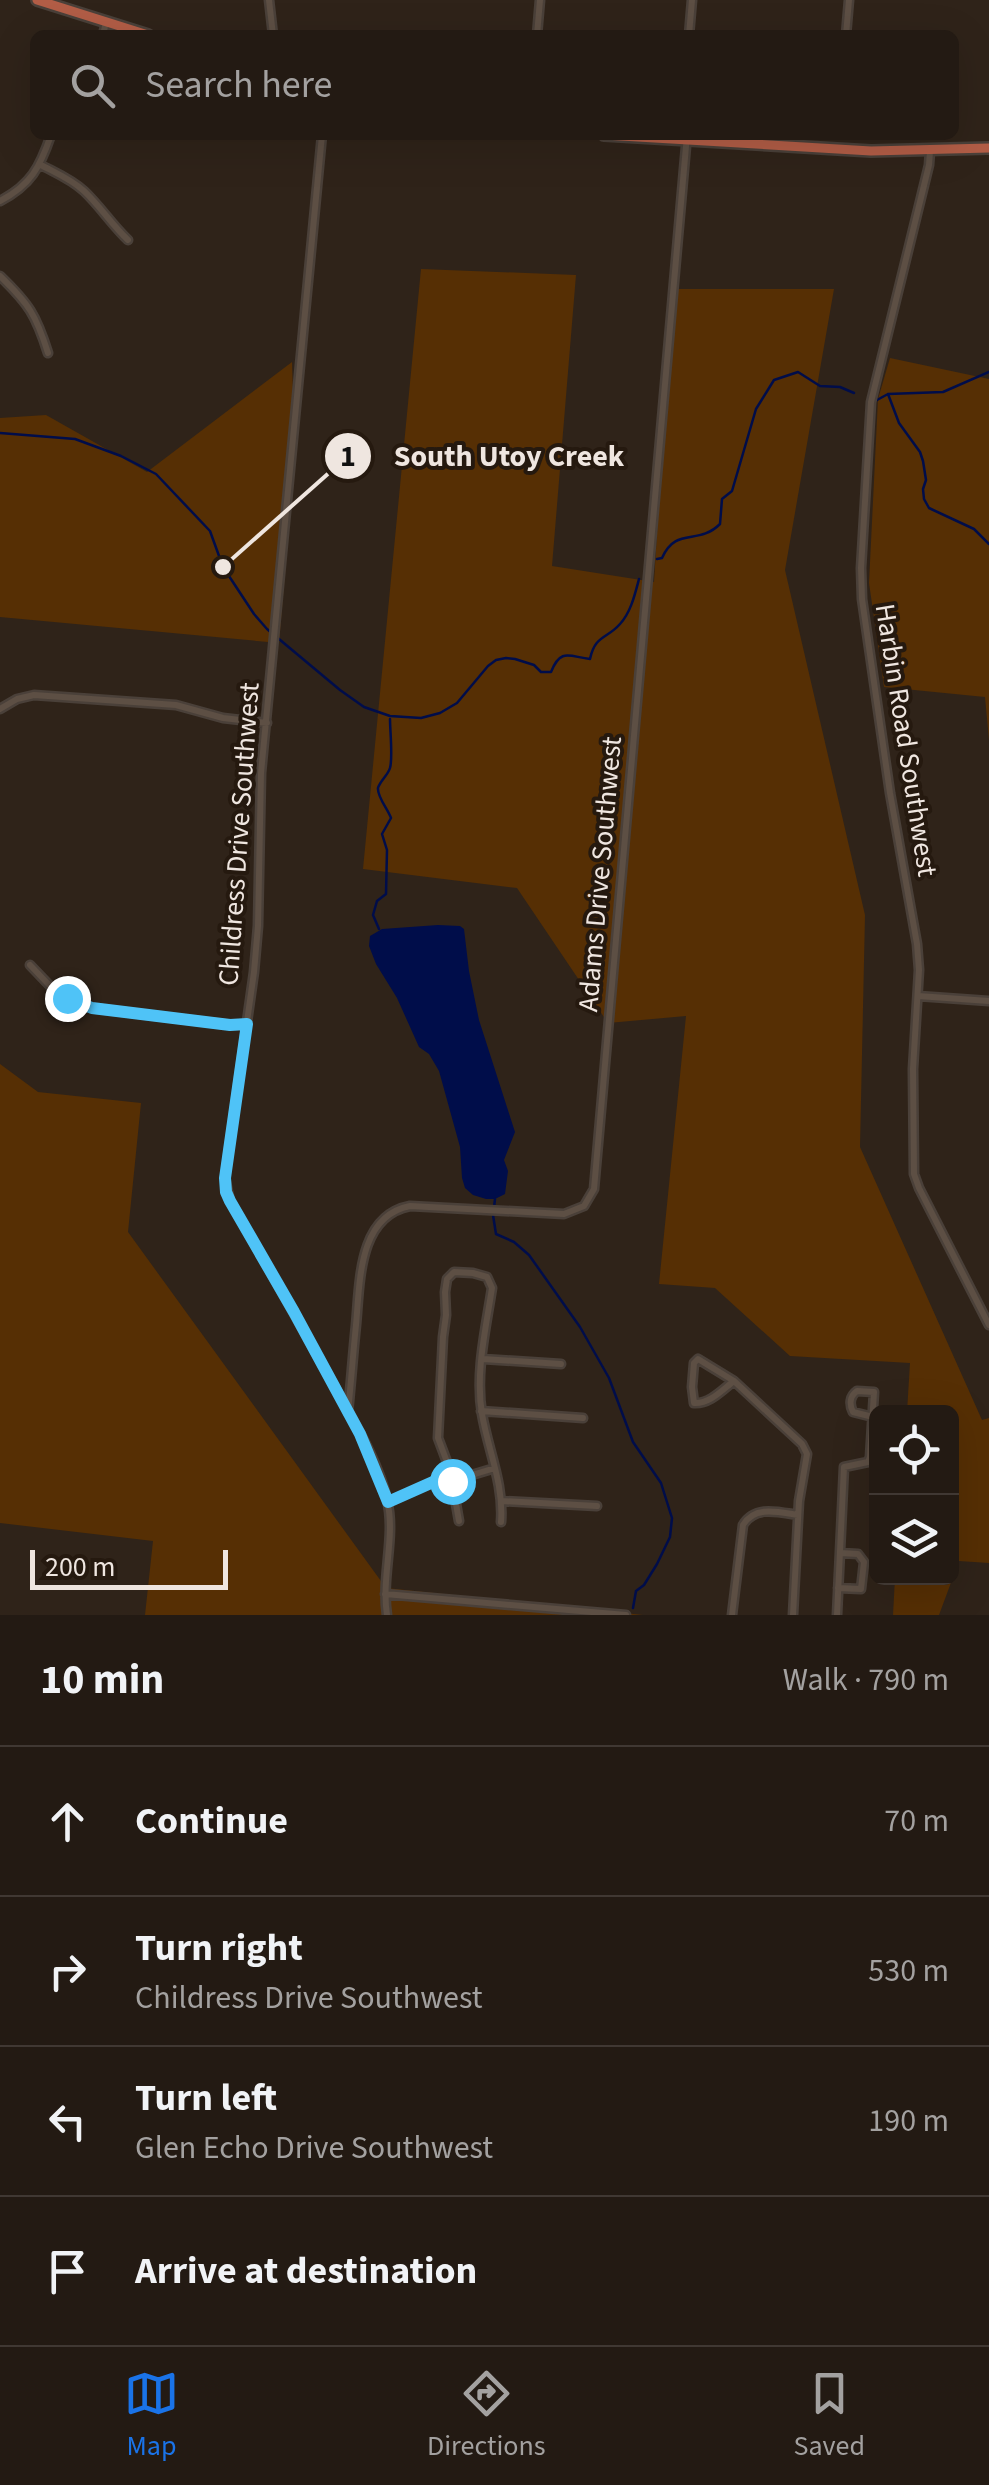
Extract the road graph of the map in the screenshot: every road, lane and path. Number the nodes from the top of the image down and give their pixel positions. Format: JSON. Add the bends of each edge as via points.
{"nodes":[{"id":1,"x":37,"y":0,"type":"edge"},
{"id":2,"x":269,"y":0,"type":"edge"},
{"id":3,"x":540,"y":0,"type":"edge"},
{"id":4,"x":692,"y":0,"type":"edge"},
{"id":5,"x":849,"y":0,"type":"edge"},
{"id":6,"x":106,"y":22,"type":"junction"},
{"id":7,"x":104,"y":30,"type":"edge"},
{"id":8,"x":132,"y":30,"type":"edge"},
{"id":9,"x":272,"y":30,"type":"edge"},
{"id":10,"x":537,"y":30,"type":"edge"},
{"id":11,"x":689,"y":30,"type":"edge"},
{"id":12,"x":846,"y":30,"type":"edge"},
{"id":13,"x":48,"y":140,"type":"edge"},
{"id":14,"x":322,"y":140,"type":"edge"},
{"id":15,"x":687,"y":140,"type":"edge"},
{"id":16,"x":714,"y":140,"type":"edge"},
{"id":17,"x":836,"y":140,"type":"edge"},
{"id":18,"x":989,"y":148,"type":"edge"},
{"id":19,"x":835,"y":149,"type":"junction"},
{"id":20,"x":930,"y":151,"type":"junction"},
{"id":21,"x":41,"y":165,"type":"junction"},
{"id":22,"x":0,"y":200,"type":"edge"},
{"id":23,"x":128,"y":240,"type":"dead end"},
{"id":24,"x":0,"y":276,"type":"edge"},
{"id":25,"x":48,"y":353,"type":"dead end"},
{"id":26,"x":0,"y":709,"type":"edge"},
{"id":27,"x":266,"y":722,"type":"junction"},
{"id":28,"x":30,"y":965,"type":"dead end"},
{"id":29,"x":918,"y":996,"type":"junction"},
{"id":30,"x":989,"y":1001,"type":"edge"},
{"id":31,"x":247,"y":1024,"type":"junction"},
{"id":32,"x":986,"y":1308,"type":"edge"},
{"id":33,"x":989,"y":1326,"type":"edge"},
{"id":34,"x":483,"y":1359,"type":"junction"},
{"id":35,"x":561,"y":1364,"type":"dead end"},
{"id":36,"x":734,"y":1382,"type":"junction"},
{"id":37,"x":348,"y":1412,"type":"junction"},
{"id":38,"x":481,"y":1412,"type":"junction"},
{"id":39,"x":873,"y":1417,"type":"joint"},
{"id":40,"x":583,"y":1418,"type":"dead end"},
{"id":41,"x":869,"y":1453,"type":"edge"},
{"id":42,"x":495,"y":1468,"type":"junction"},
{"id":43,"x":452,"y":1481,"type":"junction"},
{"id":44,"x":502,"y":1501,"type":"junction"},
{"id":45,"x":388,"y":1502,"type":"junction"},
{"id":46,"x":597,"y":1506,"type":"dead end"},
{"id":47,"x":798,"y":1515,"type":"junction"},
{"id":48,"x":459,"y":1522,"type":"dead end"},
{"id":49,"x":501,"y":1522,"type":"dead end"},
{"id":50,"x":840,"y":1553,"type":"junction"},
{"id":51,"x":838,"y":1588,"type":"junction"},
{"id":52,"x":384,"y":1594,"type":"junction"},
{"id":53,"x":387,"y":1615,"type":"edge"},
{"id":54,"x":626,"y":1615,"type":"edge"},
{"id":55,"x":732,"y":1615,"type":"edge"},
{"id":56,"x":793,"y":1615,"type":"edge"},
{"id":57,"x":837,"y":1615,"type":"edge"}],
"edges":[{"from":1,"to":6,"type":"main road"},
{"from":2,"to":9,"type":"street"},
{"from":3,"to":10,"type":"street"},
{"from":4,"to":11,"type":"street"},
{"from":5,"to":12,"type":"street"},
{"from":6,"to":7,"type":"street"},
{"from":6,"to":8,"type":"main road"},
{"from":13,"to":21,"type":"street"},
{"from":14,"to":27,"type":"street","name":"Childress Drive Southwest"},
{"from":15,"to":37,"type":"street","name":"Adams Drive Southwest","via":[[594,1189],[584,1206],[564,1214],[410,1206],[387,1215],[361,1265]]},
{"from":16,"to":19,"type":"main road"},
{"from":17,"to":19,"type":"street"},
{"from":18,"to":20,"type":"main road"},
{"from":19,"to":20,"type":"main road"},
{"from":20,"to":29,"type":"street","name":"Harbin Road Southwest","via":[[871,402],[860,568],[916,944]]},
{"from":21,"to":22,"type":"street"},
{"from":21,"to":23,"type":"street","via":[[86,192]]},
{"from":24,"to":25,"type":"street","via":[[30,308]]},
{"from":26,"to":27,"type":"street","via":[[34,695],[176,704]]},
{"from":27,"to":31,"type":"street","name":"Childress Drive Southwest"},
{"from":28,"to":31,"type":"street","via":[[51,987],[92,1008]]},
{"from":29,"to":30,"type":"street"},
{"from":29,"to":32,"type":"street","name":"Harbin Road Southwest","via":[[914,1174]]},
{"from":31,"to":37,"type":"street","name":"Childress Drive Southwest","via":[[226,1192]]},
{"from":32,"to":33,"type":"street","name":"Harbin Road Southwest"},
{"from":34,"to":35,"type":"street"},
{"from":34,"to":38,"type":"street"},
{"from":34,"to":43,"type":"street","via":[[492,1288],[473,1272],[454,1272],[445,1292],[438,1438]]},
{"from":36,"to":36,"type":"street","via":[[698,1359],[694,1403],[710,1400]]},
{"from":36,"to":47,"type":"street","via":[[807,1454]]},
{"from":37,"to":45,"type":"street","name":"Childress Drive Southwest"},
{"from":38,"to":40,"type":"street"},
{"from":38,"to":42,"type":"street"},
{"from":39,"to":39,"type":"street","via":[[874,1392],[857,1391],[853,1412]]},
{"from":41,"to":50,"type":"street","via":[[868,1462],[844,1466]]},
{"from":42,"to":43,"type":"street"},
{"from":42,"to":44,"type":"street"},
{"from":43,"to":45,"type":"street"},
{"from":43,"to":48,"type":"street"},
{"from":44,"to":46,"type":"street"},
{"from":44,"to":49,"type":"street"},
{"from":45,"to":52,"type":"street","name":"Childress Drive Southwest"},
{"from":47,"to":55,"type":"street","via":[[757,1512],[743,1525]]},
{"from":47,"to":56,"type":"street"},
{"from":50,"to":51,"type":"street"},
{"from":50,"to":51,"type":"street","via":[[858,1554],[864,1562],[861,1590]]},
{"from":51,"to":57,"type":"street"},
{"from":52,"to":53,"type":"street","name":"Childress Drive Southwest"},
{"from":52,"to":54,"type":"street"}]}
